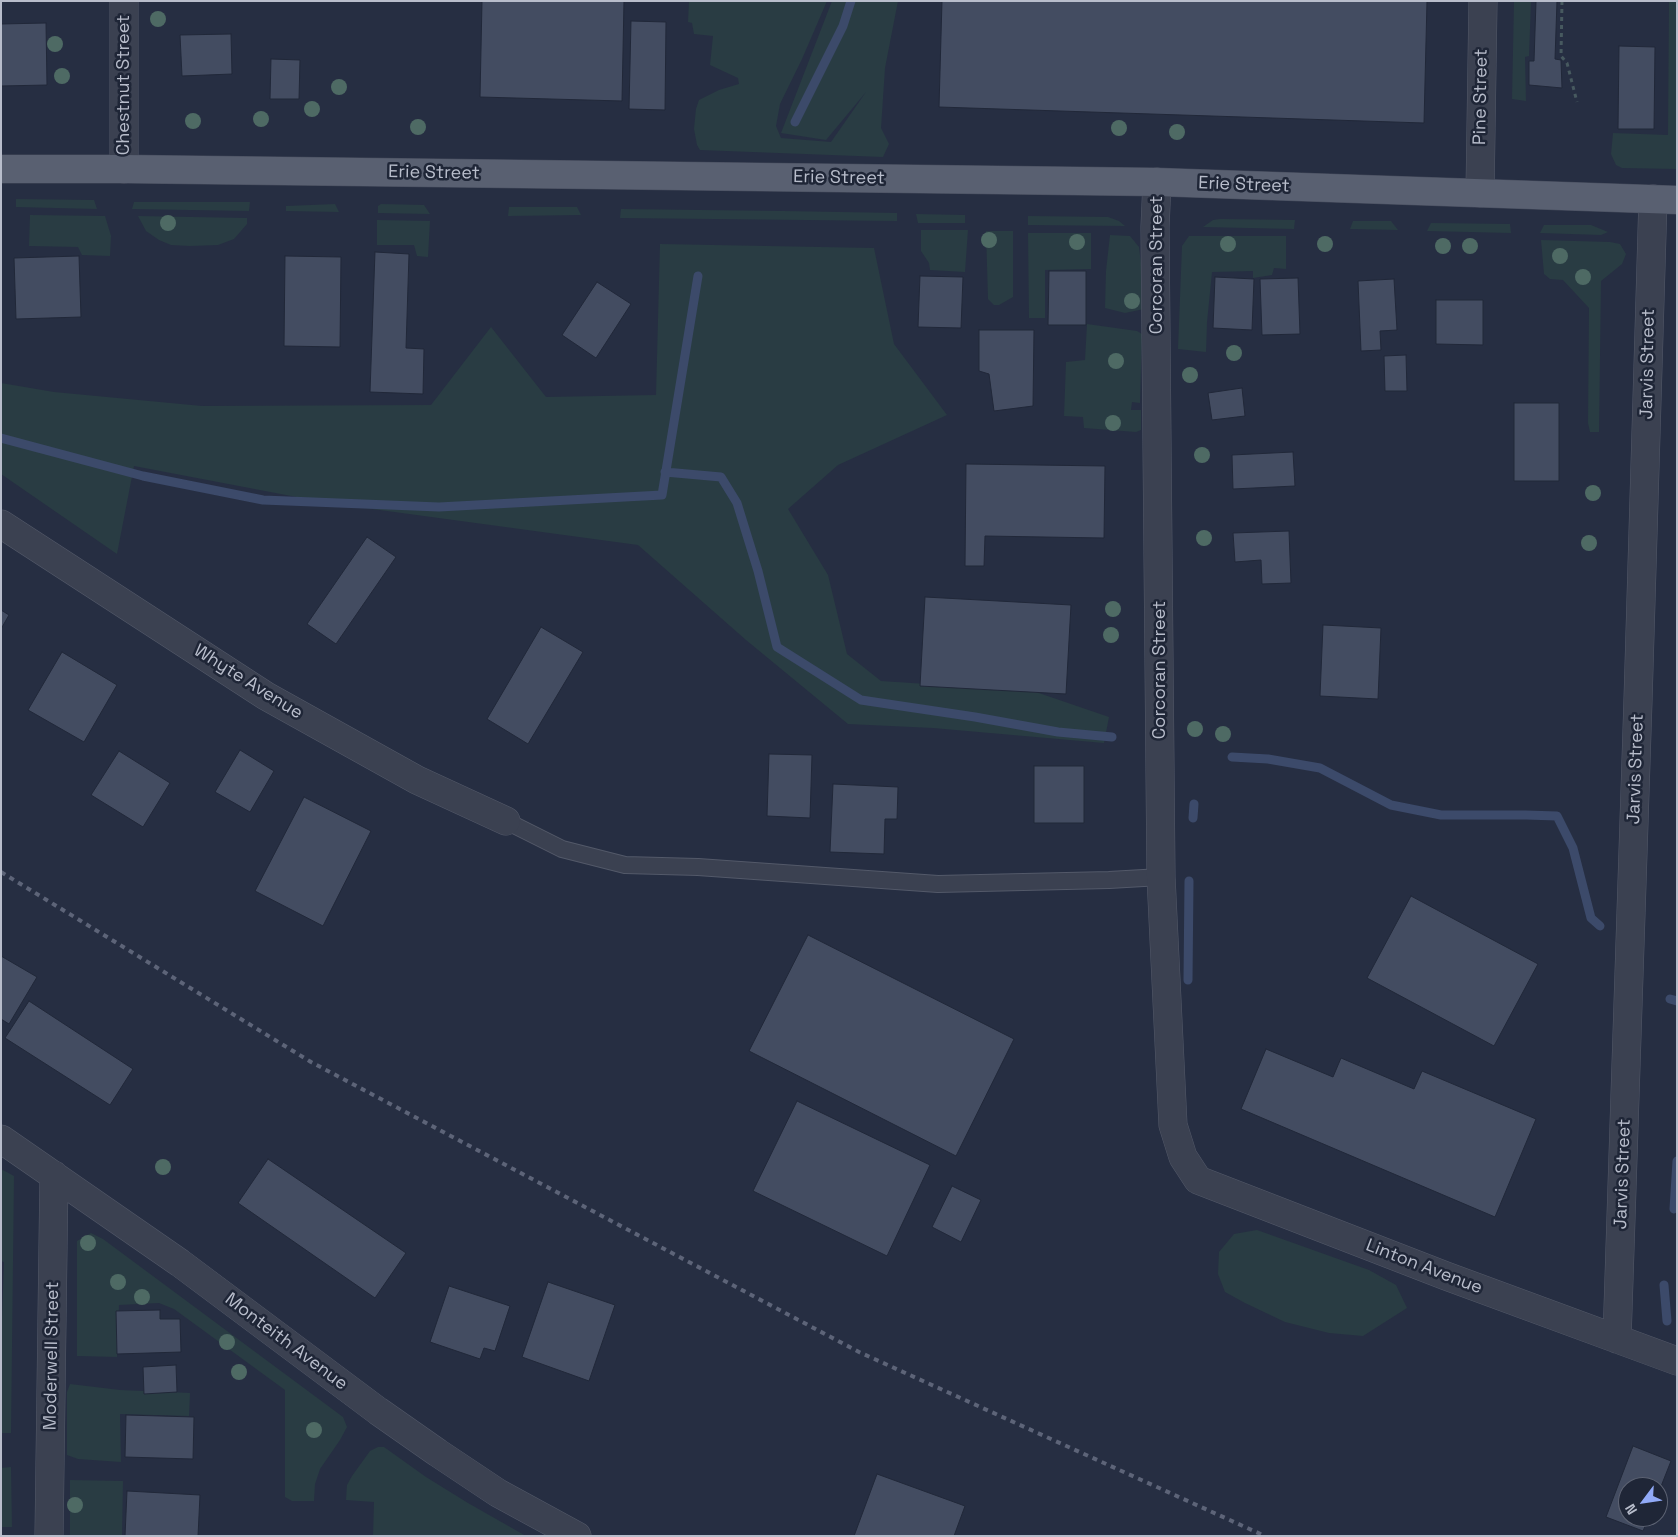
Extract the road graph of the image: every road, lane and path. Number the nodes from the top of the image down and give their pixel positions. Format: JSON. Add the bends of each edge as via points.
{"nodes":[{"id":1,"x":124,"y":1,"type":"edge"},
{"id":2,"x":1483,"y":1,"type":"edge"},
{"id":3,"x":1562,"y":1,"type":"edge"},
{"id":4,"x":1577,"y":102,"type":"dead end"},
{"id":5,"x":1,"y":168,"type":"edge"},
{"id":6,"x":124,"y":168,"type":"junction"},
{"id":7,"x":1157,"y":182,"type":"junction"},
{"id":8,"x":1480,"y":194,"type":"junction"},
{"id":9,"x":1665,"y":200,"type":"edge"},
{"id":10,"x":1,"y":524,"type":"edge"},
{"id":11,"x":506,"y":821,"type":"joint"},
{"id":12,"x":1161,"y":877,"type":"junction"},
{"id":13,"x":1,"y":1139,"type":"edge"},
{"id":14,"x":1183,"y":1157,"type":"joint"},
{"id":15,"x":54,"y":1175,"type":"junction"},
{"id":16,"x":1618,"y":1339,"type":"junction"},
{"id":17,"x":1677,"y":1361,"type":"edge"},
{"id":18,"x":49,"y":1536,"type":"edge"},
{"id":19,"x":577,"y":1536,"type":"edge"}],
"edges":[{"from":1,"to":6,"type":"street","name":"Chestnut Street"},
{"from":2,"to":8,"type":"street","name":"Pine Street"},
{"from":3,"to":4,"type":"path","via":[[1561,56],[1567,63]]},
{"from":5,"to":6,"type":"main road","name":"Erie Street"},
{"from":6,"to":7,"type":"main road","name":"Erie Street"},
{"from":7,"to":8,"type":"main road","name":"Erie Street"},
{"from":7,"to":12,"type":"street","name":"Corcoran Street"},
{"from":8,"to":9,"type":"main road","name":"Erie Street"},
{"from":9,"to":16,"type":"street","name":"Jarvis Street","via":[[1638,710]]},
{"from":10,"to":11,"type":"street","name":"Whyte Avenue","via":[[266,696],[417,780]]},
{"from":11,"to":12,"type":"lane","via":[[562,849],[625,865],[938,884]]},
{"from":12,"to":14,"type":"street","name":"Corcoran Street","via":[[1173,1125]]},
{"from":13,"to":15,"type":"street","name":"Monteith Avenue"},
{"from":14,"to":16,"type":"street","name":"Linton Avenue","via":[[1198,1180]]},
{"from":15,"to":18,"type":"street","name":"Moderwell Street"},
{"from":15,"to":19,"type":"street","name":"Monteith Avenue","via":[[180,1263],[438,1453],[498,1493]]},
{"from":16,"to":17,"type":"street","name":"Linton Avenue"}]}
